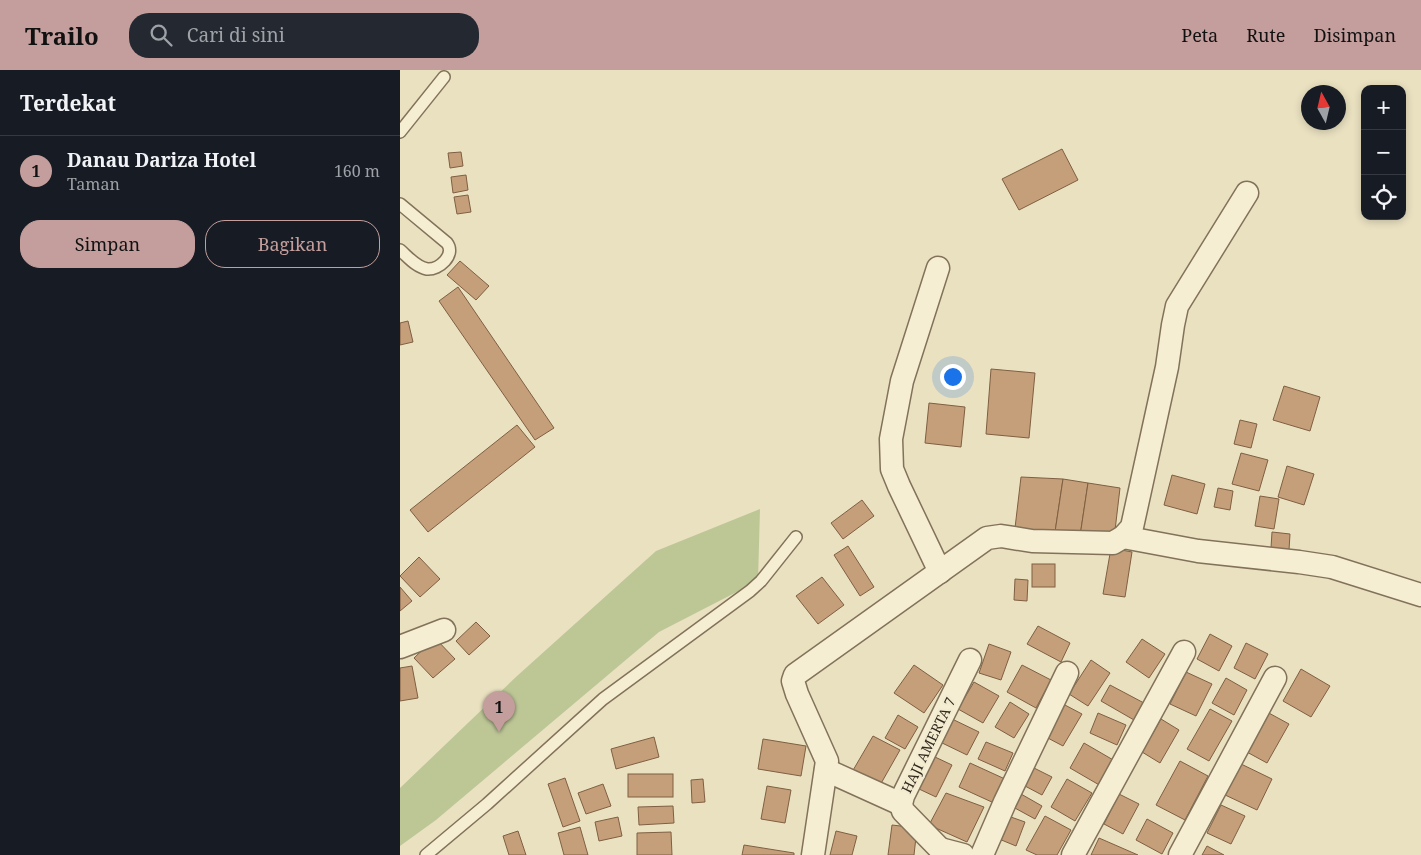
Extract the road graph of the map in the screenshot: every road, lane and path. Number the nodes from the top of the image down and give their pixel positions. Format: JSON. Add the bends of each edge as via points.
{"nodes":[{"id":1,"x":444,"y":77,"type":"dead end"},
{"id":2,"x":400,"y":132,"type":"edge"},
{"id":3,"x":1246,"y":193,"type":"dead end"},
{"id":4,"x":400,"y":204,"type":"edge"},
{"id":5,"x":400,"y":250,"type":"edge"},
{"id":6,"x":938,"y":268,"type":"dead end"},
{"id":7,"x":796,"y":537,"type":"dead end"},
{"id":8,"x":1124,"y":537,"type":"junction"},
{"id":9,"x":940,"y":572,"type":"junction"},
{"id":10,"x":1421,"y":595,"type":"edge"},
{"id":11,"x":444,"y":630,"type":"dead end"},
{"id":12,"x":400,"y":647,"type":"edge"},
{"id":13,"x":1184,"y":652,"type":"dead end"},
{"id":14,"x":970,"y":660,"type":"dead end"},
{"id":15,"x":1067,"y":673,"type":"dead end"},
{"id":16,"x":1275,"y":678,"type":"dead end"},
{"id":17,"x":826,"y":770,"type":"junction"},
{"id":18,"x":901,"y":804,"type":"junction"},
{"id":19,"x":939,"y":852,"type":"edge"},
{"id":20,"x":426,"y":855,"type":"edge"},
{"id":21,"x":812,"y":855,"type":"edge"},
{"id":22,"x":963,"y":855,"type":"edge"},
{"id":23,"x":982,"y":855,"type":"edge"},
{"id":24,"x":1073,"y":855,"type":"edge"},
{"id":25,"x":1180,"y":855,"type":"edge"}],
"edges":[{"from":1,"to":2,"type":"lane"},
{"from":3,"to":8,"type":"street","via":[[1177,306],[1168,367],[1132,527]]},
{"from":4,"to":5,"type":"lane","via":[[450,247],[450,254],[436,268],[426,268],[418,266]]},
{"from":6,"to":9,"type":"street","via":[[902,382],[891,439],[892,469]]},
{"from":7,"to":20,"type":"lane","via":[[750,591],[602,699]]},
{"from":8,"to":9,"type":"street","via":[[1113,543],[1032,541],[1001,536],[988,538]]},
{"from":8,"to":10,"type":"street","via":[[1198,551],[1332,568]]},
{"from":9,"to":17,"type":"street","via":[[796,675],[793,681],[797,694],[827,761]]},
{"from":11,"to":12,"type":"street"},
{"from":13,"to":24,"type":"street"},
{"from":14,"to":18,"type":"street","name":"HAJI AMERTA 7"},
{"from":15,"to":23,"type":"street"},
{"from":16,"to":25,"type":"street"},
{"from":17,"to":18,"type":"street"},
{"from":17,"to":21,"type":"street"},
{"from":18,"to":19,"type":"street","name":"HAJI AMERTA 7","via":[[903,811]]},
{"from":19,"to":22,"type":"street"}]}
